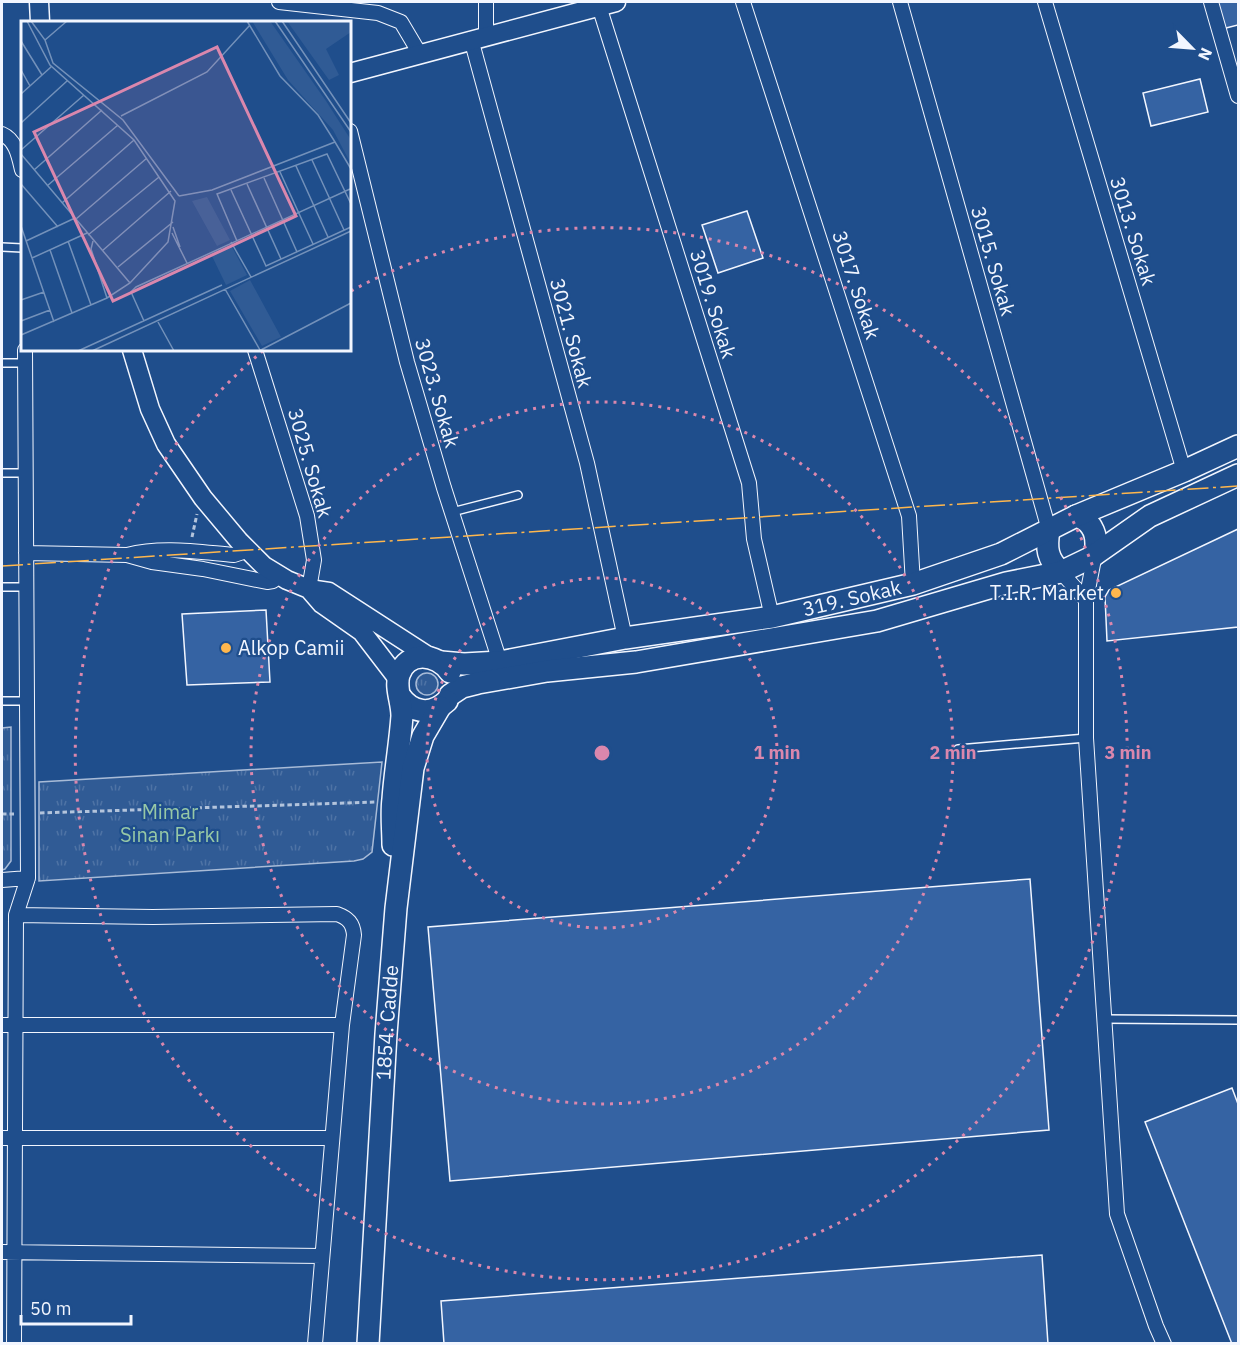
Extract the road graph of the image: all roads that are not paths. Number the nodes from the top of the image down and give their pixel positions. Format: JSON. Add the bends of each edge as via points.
{"nodes":[{"id":1,"x":39,"y":2,"type":"edge"},
{"id":2,"x":279,"y":2,"type":"edge"},
{"id":3,"x":486,"y":2,"type":"edge"},
{"id":4,"x":743,"y":2,"type":"edge"},
{"id":5,"x":900,"y":2,"type":"edge"},
{"id":6,"x":1045,"y":2,"type":"edge"},
{"id":7,"x":1211,"y":2,"type":"edge"},
{"id":8,"x":608,"y":3,"type":"edge"},
{"id":9,"x":40,"y":21,"type":"edge"},
{"id":10,"x":478,"y":38,"type":"junction"},
{"id":11,"x":420,"y":54,"type":"junction"},
{"id":12,"x":351,"y":73,"type":"edge"},
{"id":13,"x":1239,"y":96,"type":"edge"},
{"id":14,"x":351,"y":134,"type":"edge"},
{"id":15,"x":2,"y":135,"type":"edge"},
{"id":16,"x":21,"y":164,"type":"edge"},
{"id":17,"x":2,"y":247,"type":"edge"},
{"id":18,"x":21,"y":248,"type":"edge"},
{"id":19,"x":132,"y":351,"type":"edge"},
{"id":20,"x":255,"y":351,"type":"edge"},
{"id":21,"x":25,"y":356,"type":"edge"},
{"id":22,"x":2,"y":363,"type":"edge"},
{"id":23,"x":1239,"y":446,"type":"edge"},
{"id":24,"x":1184,"y":471,"type":"junction"},
{"id":25,"x":2,"y":473,"type":"edge"},
{"id":26,"x":26,"y":473,"type":"junction"},
{"id":27,"x":1239,"y":475,"type":"edge"},
{"id":28,"x":518,"y":495,"type":"dead end"},
{"id":29,"x":452,"y":512,"type":"junction"},
{"id":30,"x":1076,"y":516,"type":"junction"},
{"id":31,"x":1048,"y":530,"type":"junction"},
{"id":32,"x":196,"y":549,"type":"junction"},
{"id":33,"x":247,"y":549,"type":"junction"},
{"id":34,"x":26,"y":553,"type":"junction"},
{"id":35,"x":1095,"y":554,"type":"junction"},
{"id":36,"x":127,"y":555,"type":"junction"},
{"id":37,"x":203,"y":569,"type":"junction"},
{"id":38,"x":1061,"y":572,"type":"junction"},
{"id":39,"x":280,"y":575,"type":"junction"},
{"id":40,"x":913,"y":584,"type":"junction"},
{"id":41,"x":2,"y":586,"type":"edge"},
{"id":42,"x":26,"y":587,"type":"junction"},
{"id":43,"x":309,"y":589,"type":"junction"},
{"id":44,"x":1086,"y":600,"type":"junction"},
{"id":45,"x":772,"y":617,"type":"junction"},
{"id":46,"x":625,"y":638,"type":"junction"},
{"id":47,"x":435,"y":659,"type":"junction"},
{"id":48,"x":500,"y":662,"type":"junction"},
{"id":49,"x":399,"y":687,"type":"junction"},
{"id":50,"x":2,"y":701,"type":"edge"},
{"id":51,"x":27,"y":701,"type":"junction"},
{"id":52,"x":445,"y":701,"type":"junction"},
{"id":53,"x":1086,"y":738,"type":"junction"},
{"id":54,"x":958,"y":749,"type":"dead end"},
{"id":55,"x":28,"y":878,"type":"junction"},
{"id":56,"x":2,"y":880,"type":"edge"},
{"id":57,"x":396,"y":908,"type":"junction"},
{"id":58,"x":16,"y":915,"type":"junction"},
{"id":59,"x":1105,"y":1019,"type":"junction"},
{"id":60,"x":1239,"y":1020,"type":"edge"},
{"id":61,"x":2,"y":1025,"type":"edge"},
{"id":62,"x":16,"y":1025,"type":"junction"},
{"id":63,"x":342,"y":1025,"type":"junction"},
{"id":64,"x":8,"y":1138,"type":"edge"},
{"id":65,"x":332,"y":1138,"type":"junction"},
{"id":66,"x":8,"y":1252,"type":"edge"},
{"id":67,"x":322,"y":1256,"type":"junction"},
{"id":68,"x":14,"y":1344,"type":"edge"},
{"id":69,"x":315,"y":1344,"type":"edge"},
{"id":70,"x":368,"y":1344,"type":"edge"},
{"id":71,"x":1164,"y":1344,"type":"edge"}],
"edges":[{"from":1,"to":9,"type":"main road"},
{"from":2,"to":11,"type":"street","via":[[378,14],[401,22]]},
{"from":3,"to":10,"type":"street","name":"3021. Sokak"},
{"from":4,"to":40,"type":"street","name":"3017. Sokak","via":[[909,516]]},
{"from":5,"to":31,"type":"street","name":"3015. Sokak"},
{"from":6,"to":24,"type":"street","name":"3013. Sokak"},
{"from":7,"to":13,"type":"street"},
{"from":8,"to":10,"type":"main road"},
{"from":8,"to":45,"type":"street","name":"3019. Sokak","via":[[749,483],[754,539]]},
{"from":10,"to":11,"type":"main road"},
{"from":10,"to":46,"type":"street","name":"3021. Sokak","via":[[587,463]]},
{"from":11,"to":12,"type":"main road"},
{"from":14,"to":29,"type":"street","name":"3023. Sokak","via":[[407,362]]},
{"from":15,"to":16,"type":"street","via":[[12,141]]},
{"from":17,"to":18,"type":"lane"},
{"from":19,"to":33,"type":"main road","via":[[150,409],[166,444],[203,498]]},
{"from":20,"to":43,"type":"street","name":"3025. Sokak","via":[[309,525],[314,560]]},
{"from":21,"to":22,"type":"lane"},
{"from":21,"to":26,"type":"street"},
{"from":23,"to":24,"type":"main road","name":"319. Sokak"},
{"from":24,"to":30,"type":"main road","name":"319. Sokak"},
{"from":25,"to":26,"type":"lane"},
{"from":26,"to":34,"type":"street"},
{"from":27,"to":35,"type":"main road","name":"319. Sokak","via":[[1149,516]]},
{"from":28,"to":29,"type":"lane"},
{"from":29,"to":48,"type":"street","name":"3023. Sokak"},
{"from":30,"to":31,"type":"main road","name":"319. Sokak"},
{"from":30,"to":35,"type":"main road","via":[[1092,527]]},
{"from":31,"to":38,"type":"main road","via":[[1047,551]]},
{"from":31,"to":40,"type":"main road","name":"319. Sokak","via":[[1002,554]]},
{"from":32,"to":33,"type":"street","via":[[234,555]]},
{"from":32,"to":36,"type":"street","via":[[146,550]]},
{"from":32,"to":37,"type":"street","via":[[196,566]]},
{"from":33,"to":39,"type":"main road"},
{"from":34,"to":36,"type":"street"},
{"from":34,"to":42,"type":"street"},
{"from":35,"to":38,"type":"main road","name":"319. Sokak"},
{"from":35,"to":44,"type":"street"},
{"from":36,"to":37,"type":"street"},
{"from":37,"to":39,"type":"street","via":[[267,582]]},
{"from":38,"to":44,"type":"street"},
{"from":38,"to":52,"type":"main road","name":"319. Sokak","via":[[1006,583],[877,621],[636,662],[487,681],[462,687]]},
{"from":39,"to":43,"type":"main road"},
{"from":40,"to":45,"type":"main road","name":"319. Sokak"},
{"from":41,"to":42,"type":"lane"},
{"from":42,"to":51,"type":"street"},
{"from":43,"to":47,"type":"main road","via":[[329,592]]},
{"from":43,"to":49,"type":"main road","via":[[325,607],[362,632]]},
{"from":44,"to":53,"type":"street"},
{"from":45,"to":46,"type":"main road","name":"319. Sokak"},
{"from":46,"to":48,"type":"main road","name":"319. Sokak"},
{"from":47,"to":48,"type":"main road","name":"319. Sokak","via":[[464,664]]},
{"from":47,"to":49,"type":"main road","via":[[420,657],[406,664]]},
{"from":47,"to":52,"type":"main road","via":[[450,672],[452,680]]},
{"from":49,"to":52,"type":"main road","via":[[413,709],[431,711]]},
{"from":49,"to":57,"type":"main road","via":[[401,723],[392,802]]},
{"from":50,"to":51,"type":"lane"},
{"from":51,"to":55,"type":"street"},
{"from":52,"to":57,"type":"main road","name":"1854. Cadde","via":[[423,736],[413,768]]},
{"from":53,"to":54,"type":"lane"},
{"from":53,"to":59,"type":"street"},
{"from":55,"to":56,"type":"street"},
{"from":55,"to":58,"type":"street"},
{"from":57,"to":70,"type":"main road","name":"1854. Cadde"},
{"from":58,"to":62,"type":"street"},
{"from":58,"to":63,"type":"street","via":[[346,917],[354,935]]},
{"from":59,"to":60,"type":"lane"},
{"from":59,"to":71,"type":"street","via":[[1117,1214]]},
{"from":61,"to":62,"type":"street"},
{"from":62,"to":63,"type":"street"},
{"from":62,"to":64,"type":"street"},
{"from":63,"to":65,"type":"street"},
{"from":64,"to":65,"type":"street"},
{"from":64,"to":66,"type":"street"},
{"from":65,"to":67,"type":"street"},
{"from":66,"to":67,"type":"street"},
{"from":66,"to":68,"type":"street"},
{"from":67,"to":69,"type":"street"}]}
